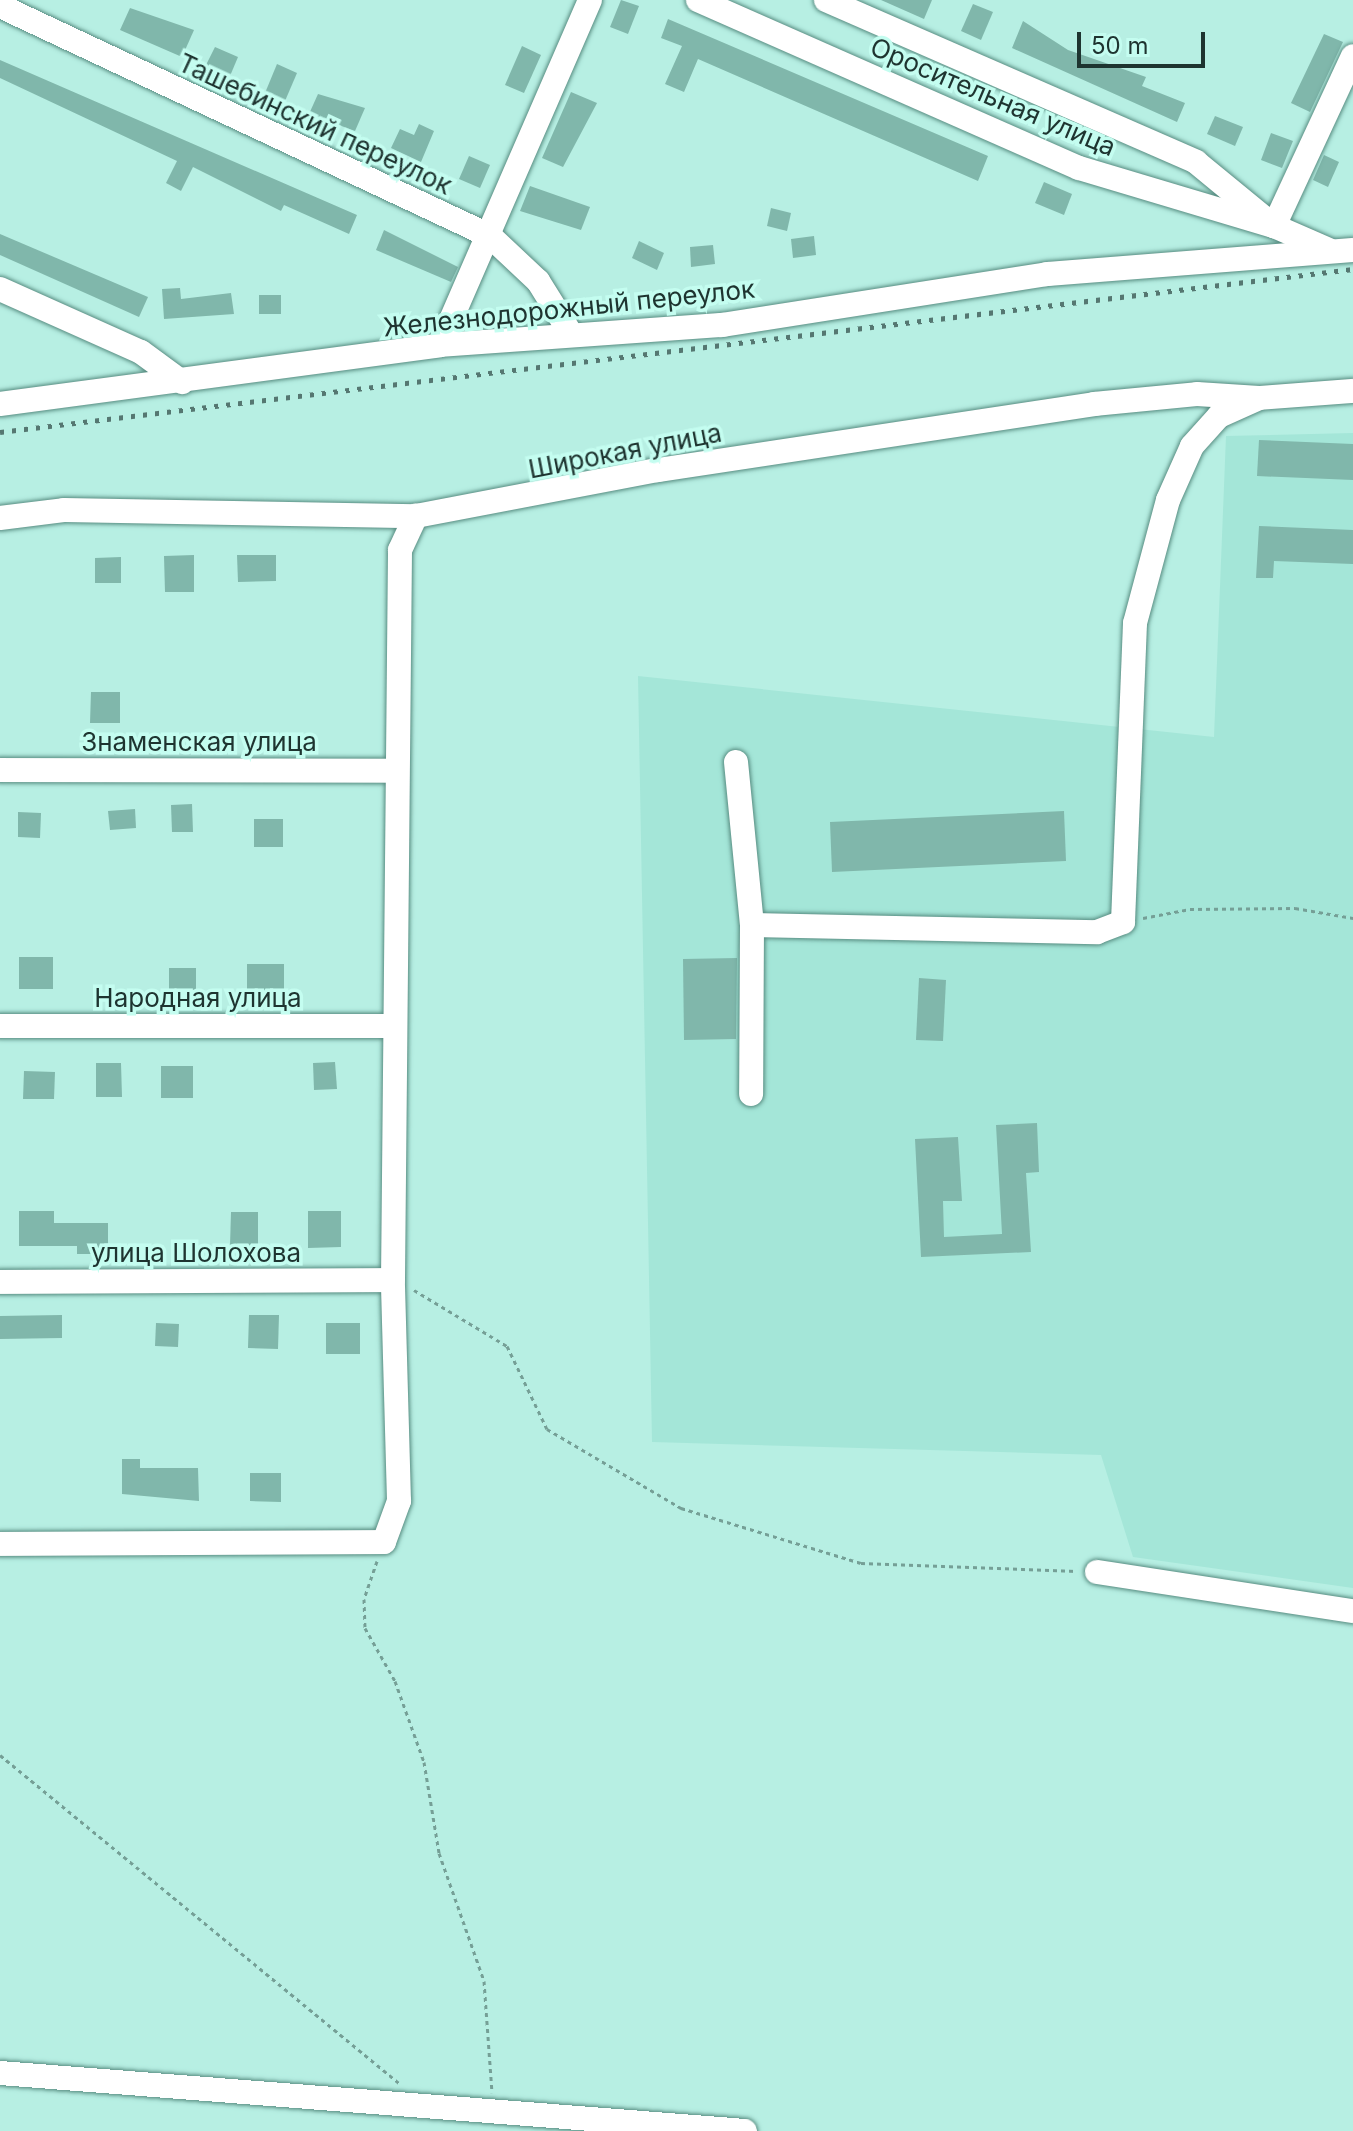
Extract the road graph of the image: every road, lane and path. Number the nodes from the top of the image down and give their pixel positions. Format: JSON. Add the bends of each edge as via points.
{"nodes":[{"id":1,"x":590,"y":0,"type":"edge"},
{"id":2,"x":698,"y":0,"type":"edge"},
{"id":3,"x":826,"y":0,"type":"edge"},
{"id":4,"x":0,"y":6,"type":"edge"},
{"id":5,"x":1353,"y":56,"type":"edge"},
{"id":6,"x":1274,"y":226,"type":"junction"},
{"id":7,"x":490,"y":236,"type":"junction"},
{"id":8,"x":1344,"y":251,"type":"edge"},
{"id":9,"x":0,"y":289,"type":"edge"},
{"id":10,"x":571,"y":334,"type":"junction"},
{"id":11,"x":440,"y":345,"type":"junction"},
{"id":12,"x":182,"y":382,"type":"junction"},
{"id":13,"x":1353,"y":391,"type":"edge"},
{"id":14,"x":1259,"y":398,"type":"junction"},
{"id":15,"x":0,"y":404,"type":"edge"},
{"id":16,"x":416,"y":516,"type":"junction"},
{"id":17,"x":0,"y":518,"type":"edge"},
{"id":18,"x":736,"y":762,"type":"dead end"},
{"id":19,"x":0,"y":770,"type":"edge"},
{"id":20,"x":397,"y":771,"type":"junction"},
{"id":21,"x":1353,"y":918,"type":"edge"},
{"id":22,"x":1123,"y":922,"type":"junction"},
{"id":23,"x":752,"y":925,"type":"junction"},
{"id":24,"x":0,"y":1026,"type":"edge"},
{"id":25,"x":395,"y":1026,"type":"junction"},
{"id":26,"x":751,"y":1094,"type":"dead end"},
{"id":27,"x":393,"y":1280,"type":"junction"},
{"id":28,"x":0,"y":1282,"type":"edge"},
{"id":29,"x":384,"y":1542,"type":"junction"},
{"id":30,"x":0,"y":1544,"type":"edge"},
{"id":31,"x":1097,"y":1572,"type":"joint"},
{"id":32,"x":1353,"y":1611,"type":"edge"},
{"id":33,"x":0,"y":1755,"type":"edge"},
{"id":34,"x":0,"y":2073,"type":"edge"},
{"id":35,"x":407,"y":2090,"type":"dead end"},
{"id":36,"x":497,"y":2116,"type":"junction"},
{"id":37,"x":550,"y":2126,"type":"edge"},
{"id":38,"x":745,"y":2131,"type":"edge"}],
"edges":[{"from":1,"to":7,"type":"street"},
{"from":2,"to":6,"type":"street","name":"Оросительная улица","via":[[1079,168]]},
{"from":3,"to":6,"type":"street","name":"Оросительная улица","via":[[1196,162]]},
{"from":4,"to":7,"type":"street","name":"Ташебинский переулок"},
{"from":5,"to":6,"type":"street"},
{"from":6,"to":8,"type":"street","name":"Оросительная улица"},
{"from":7,"to":10,"type":"street","name":"Ташебинский переулок","via":[[538,281]]},
{"from":7,"to":11,"type":"street"},
{"from":8,"to":10,"type":"street","name":"Железнодорожный переулок","via":[[1047,274],[722,325]]},
{"from":9,"to":12,"type":"street","via":[[141,352]]},
{"from":10,"to":11,"type":"street","name":"Железнодорожный переулок"},
{"from":11,"to":12,"type":"street","name":"Железнодорожный переулок"},
{"from":12,"to":15,"type":"street","name":"Железнодорожный переулок"},
{"from":13,"to":14,"type":"street"},
{"from":14,"to":16,"type":"street","name":"Широкая улица","via":[[1197,394],[1094,404],[658,470]]},
{"from":14,"to":22,"type":"street","via":[[1219,416],[1192,446],[1168,500],[1135,623]]},
{"from":16,"to":17,"type":"street","name":"Широкая улица","via":[[64,510]]},
{"from":16,"to":20,"type":"street","via":[[400,550],[404,740]]},
{"from":18,"to":23,"type":"street"},
{"from":19,"to":20,"type":"street","name":"Знаменская улица"},
{"from":20,"to":25,"type":"street"},
{"from":21,"to":22,"type":"path","via":[[1295,908],[1190,909]]},
{"from":22,"to":23,"type":"street","via":[[1097,932]]},
{"from":23,"to":26,"type":"street"},
{"from":24,"to":25,"type":"street","name":"Народная улица"},
{"from":25,"to":27,"type":"street"},
{"from":27,"to":28,"type":"street","name":"улица Шолохова"},
{"from":27,"to":29,"type":"street","via":[[399,1501]]},
{"from":27,"to":31,"type":"path","via":[[507,1346],[547,1429],[681,1508],[861,1563]]},
{"from":29,"to":30,"type":"street"},
{"from":29,"to":36,"type":"path","via":[[364,1599],[365,1628],[395,1681],[424,1762],[439,1853],[484,1981]]},
{"from":31,"to":32,"type":"street"},
{"from":33,"to":35,"type":"path"},
{"from":34,"to":36,"type":"street"},
{"from":36,"to":37,"type":"street"},
{"from":37,"to":38,"type":"street"}]}
